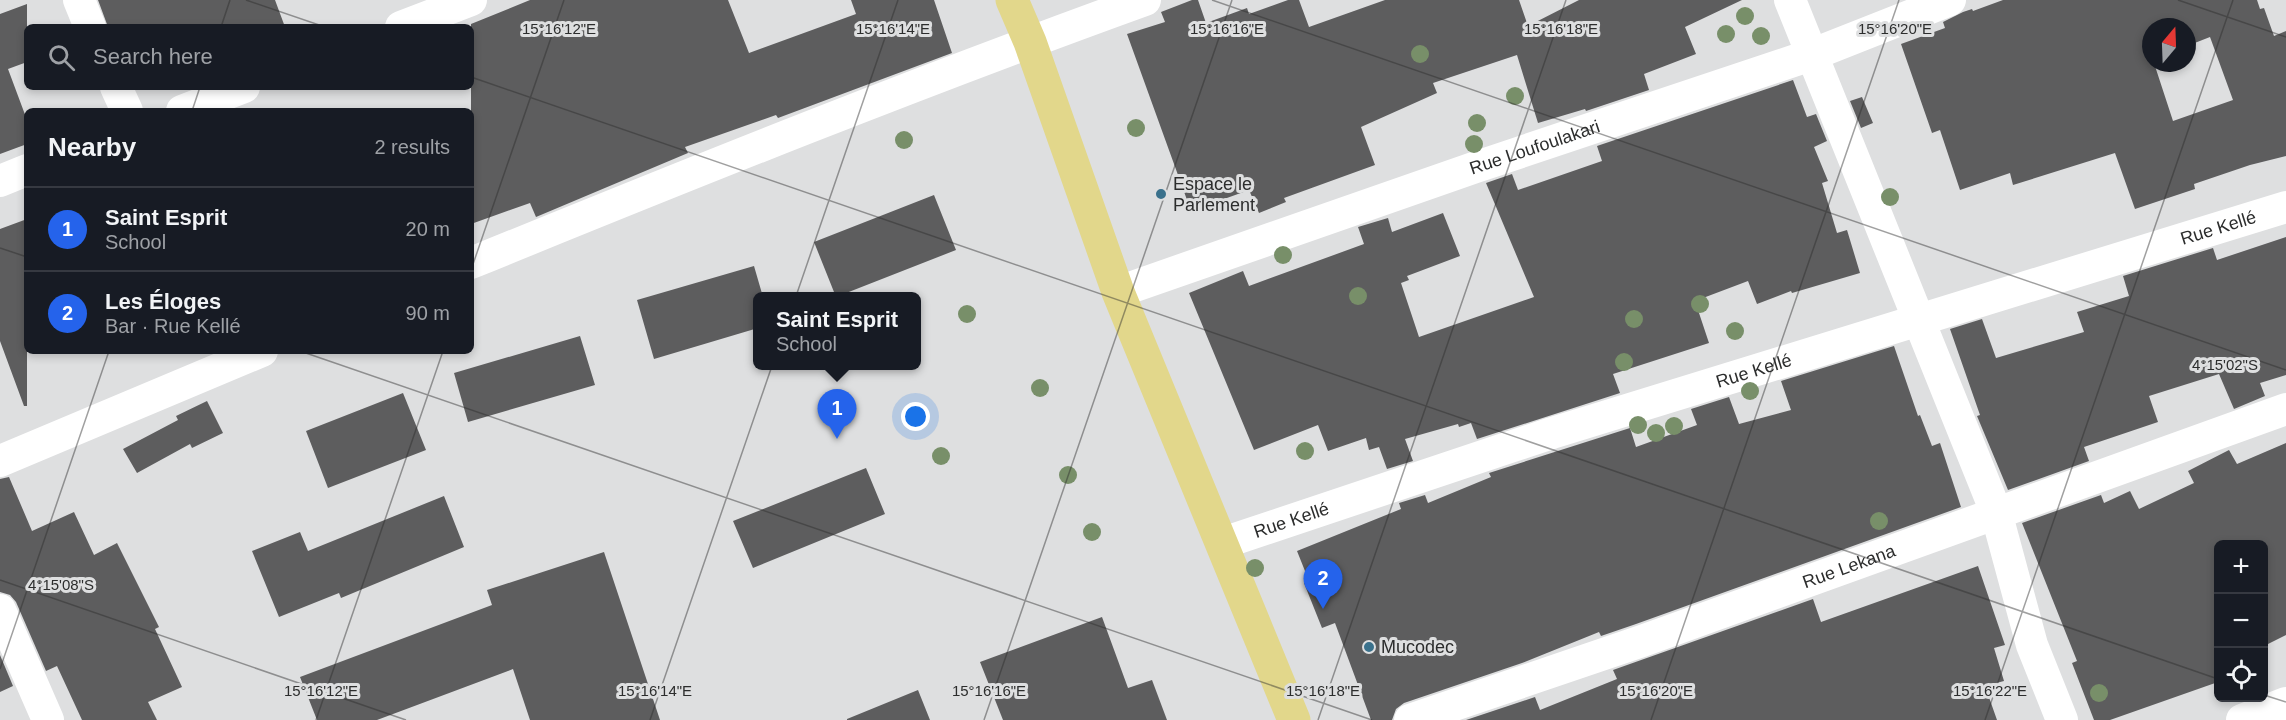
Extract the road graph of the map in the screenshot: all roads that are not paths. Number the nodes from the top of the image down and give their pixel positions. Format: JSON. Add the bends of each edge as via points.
{"nodes":[{"id":1,"x":79,"y":0,"type":"edge"},
{"id":2,"x":471,"y":0,"type":"edge"},
{"id":3,"x":1012,"y":0,"type":"edge"},
{"id":4,"x":1145,"y":0,"type":"edge"},
{"id":5,"x":1790,"y":0,"type":"edge"},
{"id":6,"x":1950,"y":0,"type":"edge"},
{"id":7,"x":89,"y":24,"type":"edge"},
{"id":8,"x":409,"y":24,"type":"edge"},
{"id":9,"x":1030,"y":42,"type":"junction"},
{"id":10,"x":1811,"y":55,"type":"junction"},
{"id":11,"x":117,"y":90,"type":"edge"},
{"id":12,"x":236,"y":90,"type":"edge"},
{"id":13,"x":126,"y":108,"type":"edge"},
{"id":14,"x":190,"y":108,"type":"edge"},
{"id":15,"x":24,"y":171,"type":"edge"},
{"id":16,"x":0,"y":181,"type":"edge"},
{"id":17,"x":2286,"y":207,"type":"edge"},
{"id":18,"x":474,"y":263,"type":"edge"},
{"id":19,"x":1118,"y":292,"type":"junction"},
{"id":20,"x":1920,"y":320,"type":"junction"},
{"id":21,"x":255,"y":354,"type":"edge"},
{"id":22,"x":2286,"y":409,"type":"edge"},
{"id":23,"x":0,"y":461,"type":"edge"},
{"id":24,"x":1996,"y":512,"type":"junction"},
{"id":25,"x":1223,"y":543,"type":"junction"},
{"id":26,"x":0,"y":610,"type":"edge"},
{"id":27,"x":2286,"y":703,"type":"edge"},
{"id":28,"x":48,"y":720,"type":"edge"},
{"id":29,"x":1294,"y":720,"type":"edge"},
{"id":30,"x":1410,"y":720,"type":"edge"},
{"id":31,"x":2062,"y":720,"type":"edge"},
{"id":32,"x":2242,"y":720,"type":"edge"}],
"edges":[{"from":1,"to":7,"type":"street"},
{"from":2,"to":8,"type":"street"},
{"from":3,"to":9,"type":"main road"},
{"from":4,"to":9,"type":"street"},
{"from":5,"to":10,"type":"street"},
{"from":6,"to":10,"type":"street","name":"Rue Loufoulakari"},
{"from":9,"to":18,"type":"street"},
{"from":9,"to":19,"type":"main road"},
{"from":10,"to":19,"type":"street","name":"Rue Loufoulakari"},
{"from":10,"to":20,"type":"street"},
{"from":11,"to":13,"type":"street"},
{"from":12,"to":14,"type":"street"},
{"from":15,"to":16,"type":"street"},
{"from":17,"to":20,"type":"street","name":"Rue Kellé"},
{"from":19,"to":25,"type":"main road"},
{"from":20,"to":24,"type":"street"},
{"from":20,"to":25,"type":"street","name":"Rue Kellé","via":[[1552,433]]},
{"from":21,"to":23,"type":"street"},
{"from":22,"to":24,"type":"street","name":"Rue Lekana"},
{"from":24,"to":30,"type":"street","name":"Rue Lekana","via":[[1642,641]]},
{"from":24,"to":31,"type":"street","via":[[2032,645]]},
{"from":25,"to":29,"type":"main road"},
{"from":26,"to":28,"type":"street"},
{"from":27,"to":32,"type":"street"}]}
